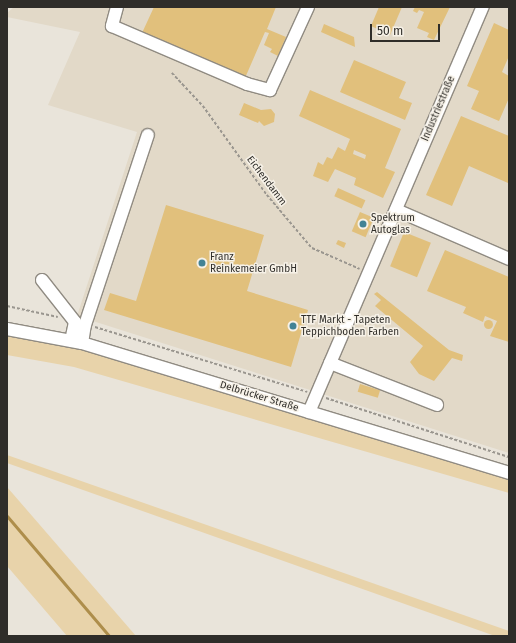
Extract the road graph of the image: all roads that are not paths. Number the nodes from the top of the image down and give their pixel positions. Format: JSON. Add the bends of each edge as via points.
{"nodes":[{"id":1,"x":117,"y":7,"type":"edge"},
{"id":2,"x":308,"y":7,"type":"edge"},
{"id":3,"x":483,"y":7,"type":"edge"},
{"id":4,"x":148,"y":136,"type":"dead end"},
{"id":5,"x":396,"y":210,"type":"junction"},
{"id":6,"x":509,"y":259,"type":"edge"},
{"id":7,"x":42,"y":280,"type":"dead end"},
{"id":8,"x":80,"y":323,"type":"junction"},
{"id":9,"x":7,"y":329,"type":"edge"},
{"id":10,"x":76,"y":342,"type":"junction"},
{"id":11,"x":330,"y":363,"type":"junction"},
{"id":12,"x":437,"y":405,"type":"dead end"},
{"id":13,"x":309,"y":412,"type":"junction"},
{"id":14,"x":509,"y":473,"type":"edge"}],
"edges":[{"from":1,"to":2,"type":"street","via":[[112,26],[247,84],[270,90]]},
{"from":3,"to":5,"type":"street","name":"Industriestraße"},
{"from":4,"to":8,"type":"street"},
{"from":5,"to":6,"type":"street"},
{"from":5,"to":11,"type":"street","name":"Industriestraße"},
{"from":7,"to":8,"type":"street"},
{"from":8,"to":10,"type":"street"},
{"from":9,"to":10,"type":"street","name":"Delbrücker Straße"},
{"from":10,"to":13,"type":"street","name":"Delbrücker Straße"},
{"from":11,"to":12,"type":"street"},
{"from":11,"to":13,"type":"street","name":"Industriestraße"},
{"from":13,"to":14,"type":"street","name":"Delbrücker Straße"}]}
